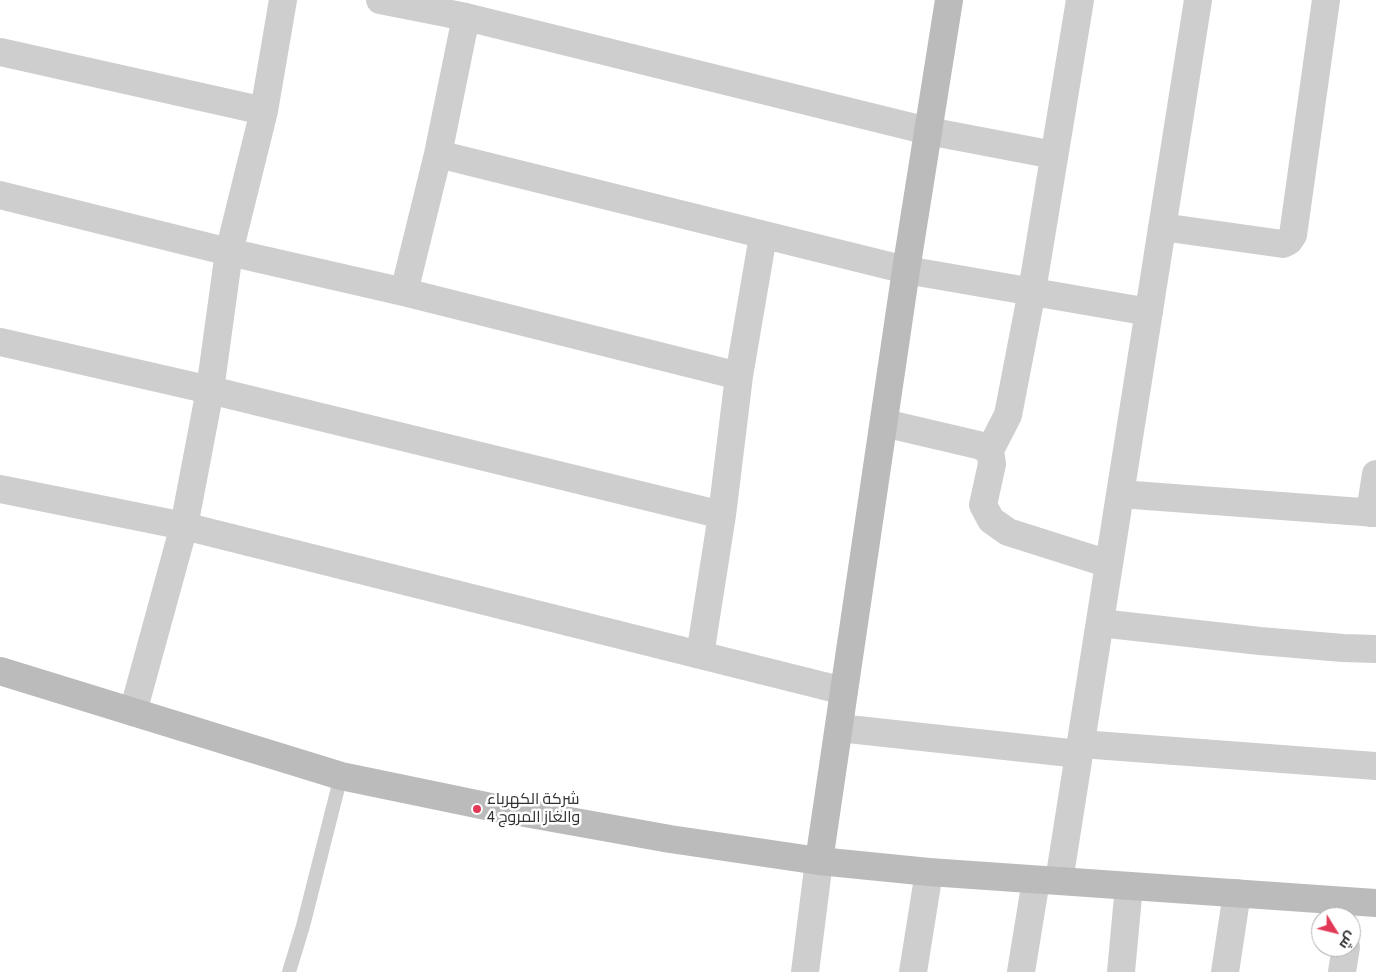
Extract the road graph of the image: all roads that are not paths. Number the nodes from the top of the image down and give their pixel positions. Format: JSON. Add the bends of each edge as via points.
{"nodes":[{"id":1,"x":282,"y":0,"type":"edge"},
{"id":2,"x":380,"y":0,"type":"edge"},
{"id":3,"x":949,"y":0,"type":"edge"},
{"id":4,"x":1080,"y":0,"type":"edge"},
{"id":5,"x":1198,"y":0,"type":"edge"},
{"id":6,"x":1326,"y":0,"type":"edge"},
{"id":7,"x":466,"y":18,"type":"junction"},
{"id":8,"x":0,"y":52,"type":"edge"},
{"id":9,"x":264,"y":111,"type":"junction"},
{"id":10,"x":928,"y":131,"type":"junction"},
{"id":11,"x":438,"y":154,"type":"junction"},
{"id":12,"x":1054,"y":155,"type":"junction"},
{"id":13,"x":0,"y":195,"type":"edge"},
{"id":14,"x":1162,"y":227,"type":"junction"},
{"id":15,"x":763,"y":236,"type":"junction"},
{"id":16,"x":229,"y":252,"type":"junction"},
{"id":17,"x":906,"y":270,"type":"junction"},
{"id":18,"x":1032,"y":291,"type":"junction"},
{"id":19,"x":404,"y":292,"type":"junction"},
{"id":20,"x":1149,"y":312,"type":"junction"},
{"id":21,"x":0,"y":342,"type":"edge"},
{"id":22,"x":739,"y":376,"type":"junction"},
{"id":23,"x":210,"y":390,"type":"junction"},
{"id":24,"x":884,"y":423,"type":"junction"},
{"id":25,"x":990,"y":450,"type":"junction"},
{"id":26,"x":1376,"y":474,"type":"edge"},
{"id":27,"x":0,"y":489,"type":"edge"},
{"id":28,"x":1120,"y":494,"type":"junction"},
{"id":29,"x":1373,"y":513,"type":"edge"},
{"id":30,"x":722,"y":515,"type":"junction"},
{"id":31,"x":184,"y":526,"type":"junction"},
{"id":32,"x":1109,"y":564,"type":"junction"},
{"id":33,"x":1100,"y":623,"type":"junction"},
{"id":34,"x":1376,"y":649,"type":"edge"},
{"id":35,"x":700,"y":655,"type":"junction"},
{"id":36,"x":0,"y":671,"type":"edge"},
{"id":37,"x":844,"y":691,"type":"junction"},
{"id":38,"x":132,"y":712,"type":"junction"},
{"id":39,"x":839,"y":728,"type":"junction"},
{"id":40,"x":1080,"y":749,"type":"junction"},
{"id":41,"x":1376,"y":766,"type":"edge"},
{"id":42,"x":341,"y":776,"type":"junction"},
{"id":43,"x":819,"y":861,"type":"junction"},
{"id":44,"x":929,"y":872,"type":"junction"},
{"id":45,"x":1047,"y":880,"type":"junction"},
{"id":46,"x":1129,"y":886,"type":"junction"},
{"id":47,"x":1237,"y":893,"type":"junction"},
{"id":48,"x":1360,"y":907,"type":"edge"},
{"id":49,"x":1344,"y":957,"type":"edge"},
{"id":50,"x":289,"y":972,"type":"edge"},
{"id":51,"x":805,"y":972,"type":"edge"},
{"id":52,"x":913,"y":972,"type":"edge"},
{"id":53,"x":1021,"y":972,"type":"edge"},
{"id":54,"x":1121,"y":972,"type":"edge"},
{"id":55,"x":1225,"y":972,"type":"edge"},
{"id":56,"x":1342,"y":972,"type":"edge"}],
"edges":[{"from":1,"to":9,"type":"street"},
{"from":2,"to":7,"type":"street"},
{"from":3,"to":10,"type":"street"},
{"from":4,"to":12,"type":"street"},
{"from":5,"to":14,"type":"street"},
{"from":6,"to":14,"type":"street","via":[[1293,235],[1289,241],[1283,244]]},
{"from":7,"to":10,"type":"street"},
{"from":7,"to":11,"type":"street"},
{"from":8,"to":9,"type":"street"},
{"from":9,"to":16,"type":"street"},
{"from":10,"to":12,"type":"street"},
{"from":10,"to":17,"type":"street"},
{"from":11,"to":15,"type":"street"},
{"from":11,"to":19,"type":"street"},
{"from":12,"to":18,"type":"street"},
{"from":13,"to":16,"type":"street"},
{"from":14,"to":20,"type":"street"},
{"from":15,"to":17,"type":"street"},
{"from":15,"to":22,"type":"street"},
{"from":16,"to":19,"type":"street"},
{"from":16,"to":23,"type":"street"},
{"from":17,"to":18,"type":"street"},
{"from":17,"to":24,"type":"street"},
{"from":18,"to":20,"type":"street"},
{"from":18,"to":25,"type":"street","via":[[1008,415]]},
{"from":19,"to":22,"type":"street"},
{"from":20,"to":28,"type":"street"},
{"from":21,"to":23,"type":"street"},
{"from":22,"to":30,"type":"street"},
{"from":23,"to":30,"type":"street"},
{"from":23,"to":31,"type":"street"},
{"from":24,"to":25,"type":"street","via":[[978,444]]},
{"from":24,"to":37,"type":"street"},
{"from":25,"to":32,"type":"street","via":[[992,464],[983,505],[991,520],[1008,532]]},
{"from":26,"to":29,"type":"street"},
{"from":27,"to":31,"type":"street"},
{"from":28,"to":29,"type":"street"},
{"from":28,"to":32,"type":"street"},
{"from":30,"to":35,"type":"street"},
{"from":31,"to":35,"type":"street"},
{"from":31,"to":38,"type":"street"},
{"from":32,"to":33,"type":"street"},
{"from":33,"to":34,"type":"street","via":[[1269,642]]},
{"from":33,"to":40,"type":"street"},
{"from":35,"to":37,"type":"street"},
{"from":36,"to":38,"type":"street"},
{"from":37,"to":39,"type":"street"},
{"from":38,"to":42,"type":"street"},
{"from":39,"to":40,"type":"street"},
{"from":39,"to":43,"type":"street"},
{"from":40,"to":41,"type":"street"},
{"from":40,"to":45,"type":"street"},
{"from":42,"to":43,"type":"street","via":[[580,824]]},
{"from":42,"to":50,"type":"lane"},
{"from":43,"to":44,"type":"street"},
{"from":43,"to":51,"type":"street"},
{"from":44,"to":45,"type":"street"},
{"from":44,"to":52,"type":"street"},
{"from":45,"to":46,"type":"street"},
{"from":45,"to":53,"type":"street"},
{"from":46,"to":47,"type":"street"},
{"from":46,"to":54,"type":"street"},
{"from":47,"to":48,"type":"street"},
{"from":47,"to":55,"type":"street"},
{"from":49,"to":56,"type":"street"}]}
